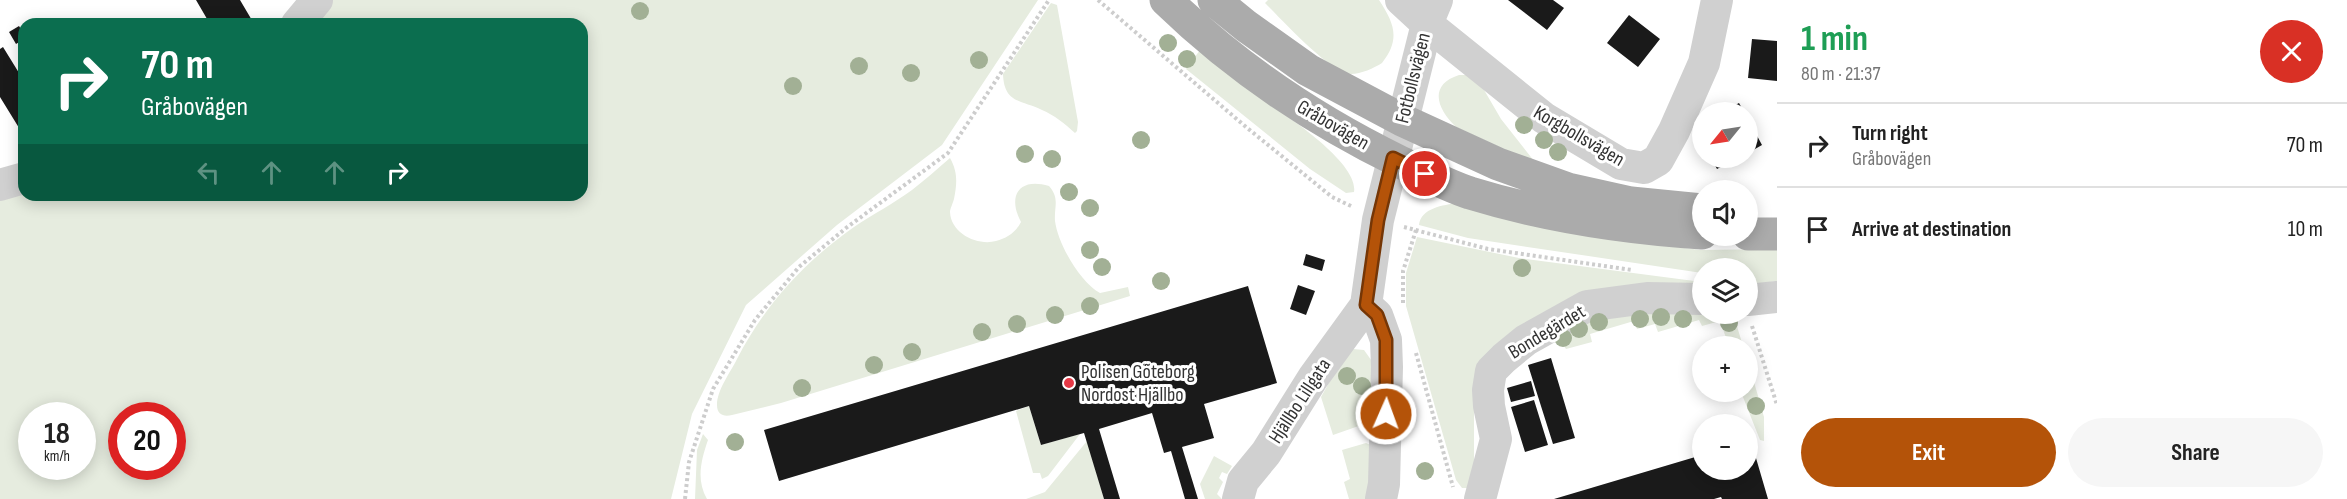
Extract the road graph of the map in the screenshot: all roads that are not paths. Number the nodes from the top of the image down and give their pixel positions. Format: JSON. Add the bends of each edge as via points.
{"nodes":[{"id":1,"x":317,"y":0,"type":"edge"},
{"id":2,"x":1166,"y":0,"type":"edge"},
{"id":3,"x":1214,"y":0,"type":"edge"},
{"id":4,"x":1401,"y":0,"type":"edge"},
{"id":5,"x":1717,"y":0,"type":"edge"},
{"id":6,"x":1432,"y":12,"type":"edge"},
{"id":7,"x":302,"y":18,"type":"edge"},
{"id":8,"x":1402,"y":120,"type":"junction"},
{"id":9,"x":1393,"y":158,"type":"junction"},
{"id":10,"x":18,"y":180,"type":"edge"},
{"id":11,"x":0,"y":185,"type":"edge"},
{"id":12,"x":1692,"y":209,"type":"edge"},
{"id":13,"x":1758,"y":212,"type":"edge"},
{"id":14,"x":1777,"y":212,"type":"edge"},
{"id":15,"x":1692,"y":232,"type":"edge"},
{"id":16,"x":1758,"y":234,"type":"edge"},
{"id":17,"x":1777,"y":234,"type":"edge"},
{"id":18,"x":1777,"y":297,"type":"edge"},
{"id":19,"x":1692,"y":299,"type":"edge"},
{"id":20,"x":1366,"y":305,"type":"junction"},
{"id":21,"x":1758,"y":306,"type":"edge"},
{"id":22,"x":1468,"y":498,"type":"edge"},
{"id":23,"x":1239,"y":499,"type":"edge"},
{"id":24,"x":1381,"y":499,"type":"edge"}],
"edges":[{"from":1,"to":7,"type":"street"},
{"from":2,"to":9,"type":"main road","name":"Gråbovägen","via":[[1273,88],[1319,120]]},
{"from":3,"to":8,"type":"main road","name":"Gråbovägen","via":[[1308,70]]},
{"from":4,"to":6,"type":"street","name":"Korgbollsvägen"},
{"from":5,"to":6,"type":"street","name":"Korgbollsvägen","via":[[1704,63],[1658,160],[1644,168],[1621,164],[1544,118]]},
{"from":6,"to":8,"type":"street","name":"Fotbollsvägen"},
{"from":8,"to":9,"type":"street","name":"Fotbollsvägen"},
{"from":8,"to":12,"type":"main road","name":"Gråbovägen","via":[[1498,164],[1568,189],[1631,203]]},
{"from":9,"to":15,"type":"main road","name":"Gråbovägen","via":[[1468,192],[1519,206]]},
{"from":9,"to":20,"type":"street","name":"Hjällbo Lillgata","via":[[1378,220]]},
{"from":10,"to":11,"type":"street"},
{"from":13,"to":14,"type":"main road"},
{"from":16,"to":17,"type":"main road"},
{"from":18,"to":21,"type":"street"},
{"from":19,"to":22,"type":"street","name":"Bondegärdet","via":[[1647,298],[1587,306],[1526,340],[1504,358],[1491,371],[1488,390],[1496,439]]},
{"from":20,"to":23,"type":"street","name":"Hjällbo Lillgata","via":[[1243,481]]},
{"from":20,"to":24,"type":"street","via":[[1377,315],[1386,340]]}]}
